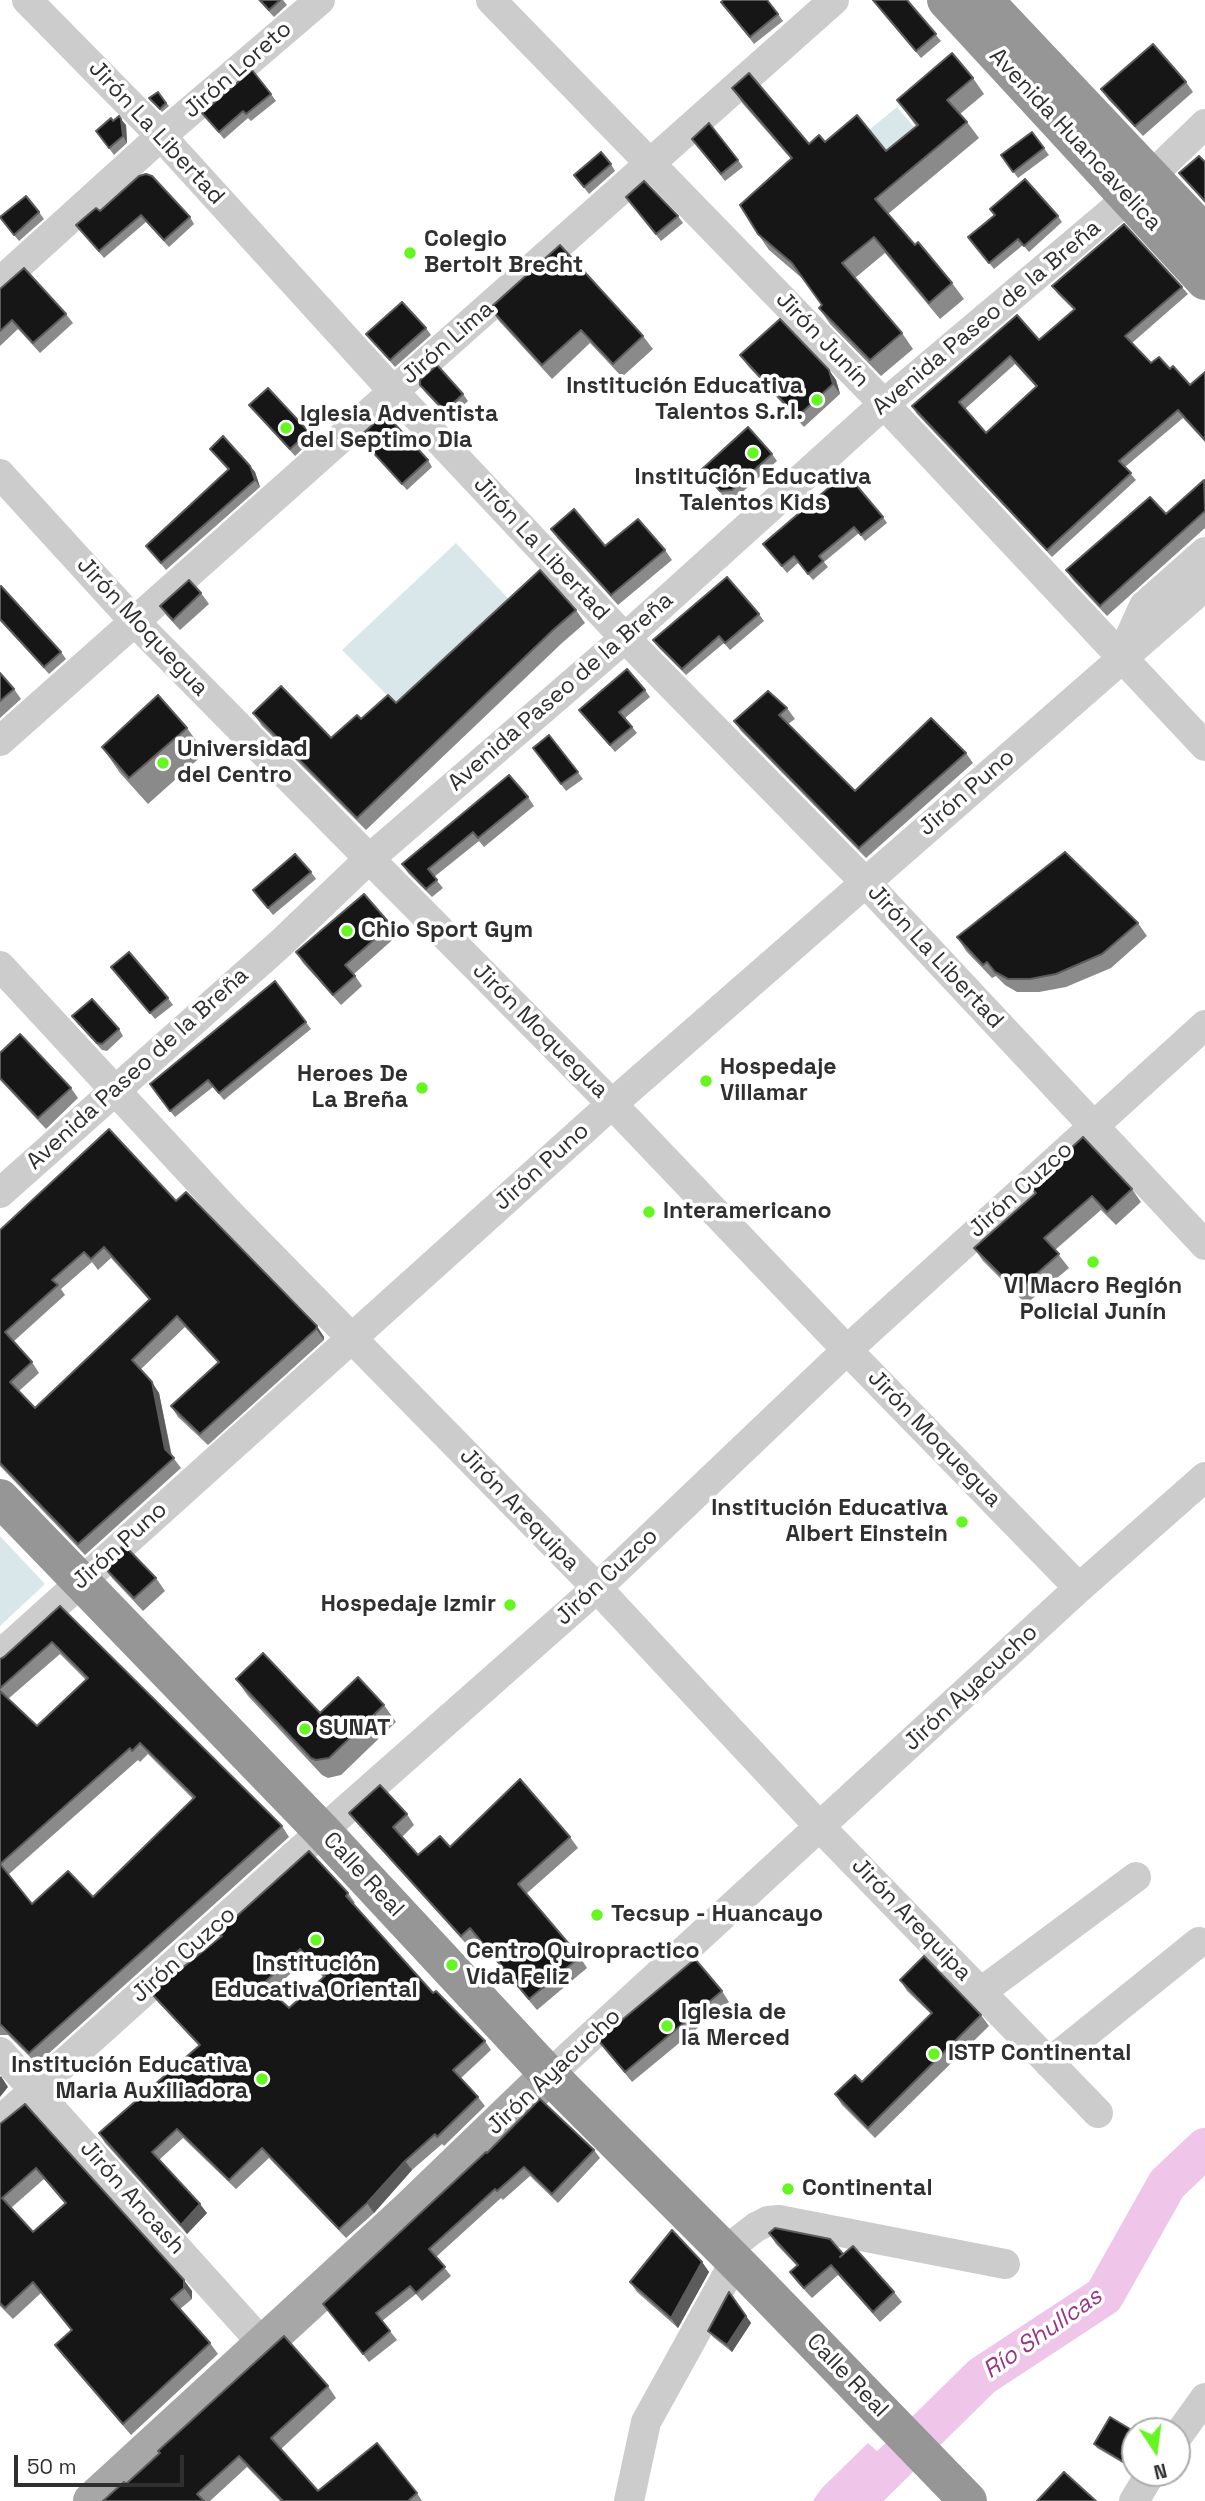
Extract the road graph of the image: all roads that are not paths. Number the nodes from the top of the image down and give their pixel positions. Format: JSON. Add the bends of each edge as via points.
{"nodes":[{"id":1,"x":27,"y":0,"type":"edge"},
{"id":2,"x":320,"y":0,"type":"edge"},
{"id":3,"x":491,"y":0,"type":"edge"},
{"id":4,"x":834,"y":0,"type":"edge"},
{"id":5,"x":946,"y":0,"type":"edge"},
{"id":6,"x":984,"y":0,"type":"edge"},
{"id":7,"x":1205,"y":124,"type":"edge"},
{"id":8,"x":161,"y":136,"type":"junction"},
{"id":9,"x":651,"y":163,"type":"junction"},
{"id":10,"x":1138,"y":187,"type":"junction"},
{"id":11,"x":1205,"y":234,"type":"edge"},
{"id":12,"x":1205,"y":281,"type":"edge"},
{"id":13,"x":0,"y":282,"type":"edge"},
{"id":14,"x":393,"y":391,"type":"junction"},
{"id":15,"x":884,"y":404,"type":"junction"},
{"id":16,"x":0,"y":474,"type":"edge"},
{"id":17,"x":1205,"y":552,"type":"edge"},
{"id":18,"x":1205,"y":586,"type":"edge"},
{"id":19,"x":135,"y":622,"type":"junction"},
{"id":20,"x":625,"y":638,"type":"junction"},
{"id":21,"x":1121,"y":658,"type":"junction"},
{"id":22,"x":0,"y":741,"type":"edge"},
{"id":23,"x":1205,"y":746,"type":"edge"},
{"id":24,"x":369,"y":859,"type":"junction"},
{"id":25,"x":865,"y":882,"type":"junction"},
{"id":26,"x":0,"y":966,"type":"edge"},
{"id":27,"x":1205,"y":1025,"type":"edge"},
{"id":28,"x":115,"y":1088,"type":"junction"},
{"id":29,"x":612,"y":1104,"type":"junction"},
{"id":30,"x":1092,"y":1125,"type":"junction"},
{"id":31,"x":0,"y":1193,"type":"edge"},
{"id":32,"x":1205,"y":1245,"type":"edge"},
{"id":33,"x":353,"y":1339,"type":"junction"},
{"id":34,"x":847,"y":1350,"type":"junction"},
{"id":35,"x":1205,"y":1477,"type":"edge"},
{"id":36,"x":0,"y":1498,"type":"edge"},
{"id":37,"x":82,"y":1581,"type":"junction"},
{"id":38,"x":597,"y":1588,"type":"junction"},
{"id":39,"x":1079,"y":1588,"type":"junction"},
{"id":40,"x":0,"y":1655,"type":"edge"},
{"id":41,"x":820,"y":1827,"type":"junction"},
{"id":42,"x":322,"y":1831,"type":"junction"},
{"id":43,"x":1136,"y":1877,"type":"dead end"},
{"id":44,"x":1199,"y":1942,"type":"dead end"},
{"id":45,"x":981,"y":1992,"type":"junction"},
{"id":46,"x":0,"y":2052,"type":"edge"},
{"id":47,"x":1049,"y":2063,"type":"junction"},
{"id":48,"x":549,"y":2075,"type":"junction"},
{"id":49,"x":34,"y":2090,"type":"junction"},
{"id":50,"x":1098,"y":2113,"type":"dead end"},
{"id":51,"x":0,"y":2121,"type":"edge"},
{"id":52,"x":737,"y":2263,"type":"junction"},
{"id":53,"x":1005,"y":2264,"type":"dead end"},
{"id":54,"x":263,"y":2344,"type":"junction"},
{"id":55,"x":1205,"y":2398,"type":"edge"},
{"id":56,"x":1191,"y":2418,"type":"edge"},
{"id":57,"x":107,"y":2496,"type":"edge"},
{"id":58,"x":629,"y":2501,"type":"edge"},
{"id":59,"x":968,"y":2501,"type":"edge"}],
"edges":[{"from":1,"to":8,"type":"street","name":"Jirón La Libertad"},
{"from":2,"to":8,"type":"street","name":"Jirón Loreto"},
{"from":3,"to":9,"type":"street","name":"Jirón Junín"},
{"from":4,"to":9,"type":"street","name":"Jirón Lima"},
{"from":5,"to":10,"type":"highway","name":"Avenida Huancavelica"},
{"from":6,"to":10,"type":"highway","name":"Avenida Huancavelica"},
{"from":7,"to":10,"type":"street","name":"Avenida Paseo de la Breña"},
{"from":8,"to":13,"type":"street","name":"Jirón Loreto"},
{"from":8,"to":14,"type":"street","name":"Jirón La Libertad"},
{"from":9,"to":14,"type":"street","name":"Jirón Lima"},
{"from":9,"to":15,"type":"street","name":"Jirón Junín"},
{"from":10,"to":11,"type":"highway","name":"Avenida Huancavelica"},
{"from":10,"to":12,"type":"highway","name":"Avenida Huancavelica"},
{"from":10,"to":15,"type":"street","name":"Avenida Paseo de la Breña"},
{"from":14,"to":19,"type":"street","name":"Jirón Lima"},
{"from":14,"to":20,"type":"street","name":"Jirón La Libertad"},
{"from":15,"to":20,"type":"street","name":"Avenida Paseo de la Breña"},
{"from":15,"to":21,"type":"street","name":"Jirón Junín"},
{"from":16,"to":19,"type":"street","name":"Jirón Moquegua"},
{"from":17,"to":21,"type":"street","name":"Jirón Puno","via":[[1144,606]]},
{"from":18,"to":21,"type":"street","name":"Jirón Puno"},
{"from":19,"to":22,"type":"street","name":"Jirón Lima"},
{"from":19,"to":24,"type":"street","name":"Jirón Moquegua"},
{"from":20,"to":24,"type":"street","name":"Avenida Paseo de la Breña"},
{"from":20,"to":25,"type":"street","name":"Jirón La Libertad"},
{"from":21,"to":23,"type":"street","name":"Jirón Junín"},
{"from":21,"to":25,"type":"street","name":"Jirón Puno"},
{"from":24,"to":28,"type":"street","name":"Avenida Paseo de la Breña","via":[[279,945]]},
{"from":24,"to":29,"type":"street","name":"Jirón Moquegua"},
{"from":25,"to":29,"type":"street","name":"Jirón Puno"},
{"from":25,"to":30,"type":"street","name":"Jirón La Libertad"},
{"from":26,"to":28,"type":"street","name":"Jirón Arequipa"},
{"from":27,"to":30,"type":"street","name":"Jirón Cuzco"},
{"from":28,"to":31,"type":"street","name":"Avenida Paseo de la Breña"},
{"from":28,"to":33,"type":"street","name":"Jirón Arequipa","via":[[223,1207]]},
{"from":29,"to":33,"type":"street","name":"Jirón Puno"},
{"from":29,"to":34,"type":"street","name":"Jirón Moquegua"},
{"from":30,"to":32,"type":"street","name":"Jirón La Libertad"},
{"from":30,"to":34,"type":"street","name":"Jirón Cuzco"},
{"from":33,"to":37,"type":"street","name":"Jirón Puno"},
{"from":33,"to":38,"type":"street","name":"Jirón Arequipa"},
{"from":34,"to":38,"type":"street","name":"Jirón Cuzco"},
{"from":34,"to":39,"type":"street","name":"Jirón Moquegua"},
{"from":35,"to":39,"type":"street","name":"Jirón Ayacucho"},
{"from":36,"to":37,"type":"highway","name":"Calle Real"},
{"from":37,"to":40,"type":"street","name":"Jirón Puno"},
{"from":37,"to":42,"type":"highway","name":"Calle Real"},
{"from":38,"to":41,"type":"street","name":"Jirón Arequipa"},
{"from":38,"to":42,"type":"street","name":"Jirón Cuzco"},
{"from":39,"to":41,"type":"street","name":"Jirón Ayacucho"},
{"from":41,"to":45,"type":"street","name":"Jirón Arequipa"},
{"from":41,"to":48,"type":"street","name":"Jirón Ayacucho"},
{"from":42,"to":48,"type":"highway","name":"Calle Real"},
{"from":42,"to":49,"type":"street","name":"Jirón Cuzco"},
{"from":43,"to":45,"type":"street"},
{"from":44,"to":47,"type":"street"},
{"from":45,"to":47,"type":"street","name":"Jirón Arequipa"},
{"from":46,"to":49,"type":"street","name":"Jirón Ancash"},
{"from":47,"to":50,"type":"street","name":"Jirón Arequipa"},
{"from":48,"to":52,"type":"highway","name":"Calle Real"},
{"from":48,"to":54,"type":"main road","name":"Jirón Ayacucho"},
{"from":49,"to":51,"type":"street","name":"Jirón Cuzco"},
{"from":49,"to":54,"type":"street","name":"Jirón Ancash"},
{"from":52,"to":53,"type":"street","via":[[756,2227],[779,2220]]},
{"from":52,"to":58,"type":"street","via":[[646,2422]]},
{"from":52,"to":59,"type":"highway","name":"Calle Real"},
{"from":54,"to":57,"type":"main road","name":"Jirón Ayacucho"},
{"from":55,"to":56,"type":"street"}]}
